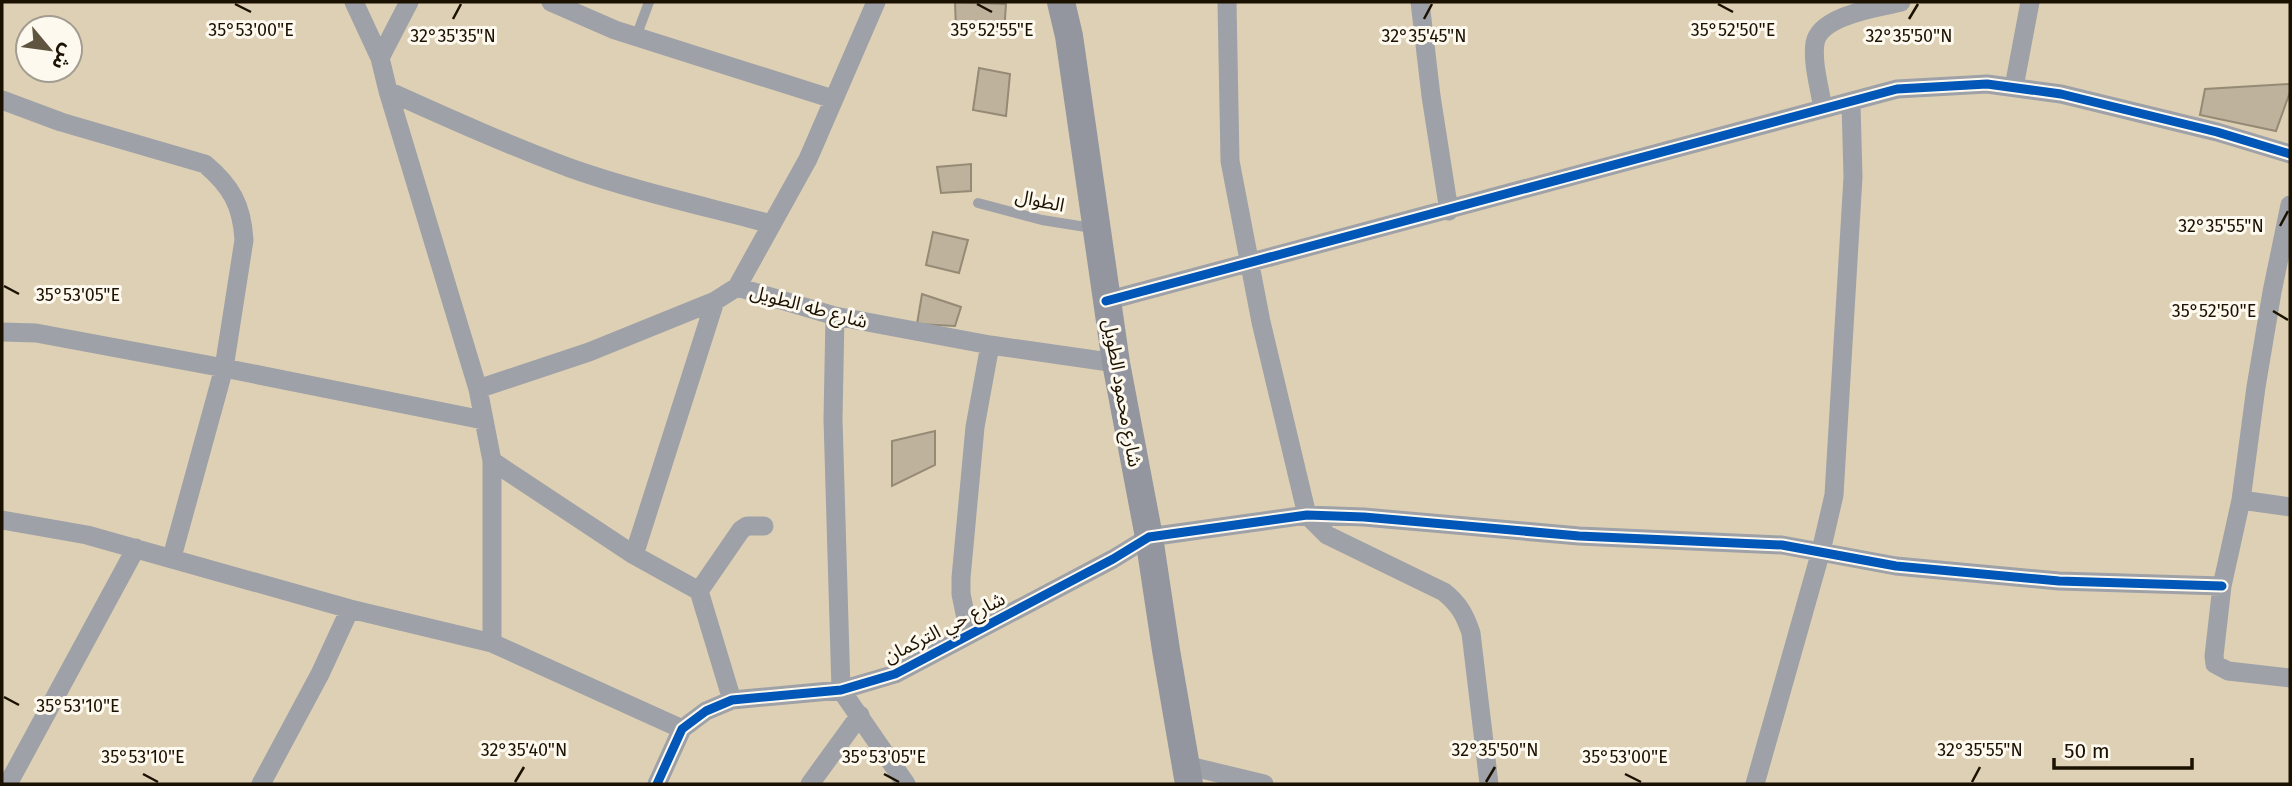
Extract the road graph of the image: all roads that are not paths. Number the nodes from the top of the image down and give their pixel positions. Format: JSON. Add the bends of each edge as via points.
{"nodes":[{"id":1,"x":354,"y":2,"type":"edge"},
{"id":2,"x":409,"y":2,"type":"edge"},
{"id":3,"x":551,"y":2,"type":"edge"},
{"id":4,"x":649,"y":2,"type":"edge"},
{"id":5,"x":876,"y":2,"type":"edge"},
{"id":6,"x":1061,"y":2,"type":"edge"},
{"id":7,"x":1227,"y":2,"type":"edge"},
{"id":8,"x":1420,"y":2,"type":"edge"},
{"id":9,"x":1901,"y":2,"type":"edge"},
{"id":10,"x":2030,"y":2,"type":"edge"},
{"id":11,"x":636,"y":37,"type":"junction"},
{"id":12,"x":380,"y":58,"type":"junction"},
{"id":13,"x":2014,"y":87,"type":"junction"},
{"id":14,"x":388,"y":91,"type":"junction"},
{"id":15,"x":833,"y":99,"type":"junction"},
{"id":16,"x":2,"y":100,"type":"edge"},
{"id":17,"x":1851,"y":103,"type":"junction"},
{"id":18,"x":1823,"y":110,"type":"junction"},
{"id":19,"x":2290,"y":154,"type":"edge"},
{"id":20,"x":978,"y":203,"type":"dead end"},
{"id":21,"x":2290,"y":205,"type":"edge"},
{"id":22,"x":1449,"y":211,"type":"junction"},
{"id":23,"x":771,"y":224,"type":"junction"},
{"id":24,"x":1096,"y":229,"type":"junction"},
{"id":25,"x":1250,"y":263,"type":"junction"},
{"id":26,"x":737,"y":287,"type":"junction"},
{"id":27,"x":715,"y":301,"type":"junction"},
{"id":28,"x":1106,"y":301,"type":"junction"},
{"id":29,"x":835,"y":316,"type":"junction"},
{"id":30,"x":2,"y":332,"type":"edge"},
{"id":31,"x":990,"y":345,"type":"junction"},
{"id":32,"x":1116,"y":363,"type":"junction"},
{"id":33,"x":224,"y":368,"type":"junction"},
{"id":34,"x":478,"y":388,"type":"junction"},
{"id":35,"x":483,"y":420,"type":"junction"},
{"id":36,"x":492,"y":461,"type":"junction"},
{"id":37,"x":2241,"y":499,"type":"junction"},
{"id":38,"x":2290,"y":507,"type":"edge"},
{"id":39,"x":1307,"y":515,"type":"junction"},
{"id":40,"x":2,"y":520,"type":"edge"},
{"id":41,"x":764,"y":526,"type":"dead end"},
{"id":42,"x":1149,"y":537,"type":"junction"},
{"id":43,"x":136,"y":548,"type":"junction"},
{"id":44,"x":1821,"y":551,"type":"junction"},
{"id":45,"x":634,"y":555,"type":"junction"},
{"id":46,"x":172,"y":557,"type":"junction"},
{"id":47,"x":2222,"y":586,"type":"junction"},
{"id":48,"x":699,"y":591,"type":"junction"},
{"id":49,"x":350,"y":609,"type":"junction"},
{"id":50,"x":969,"y":633,"type":"junction"},
{"id":51,"x":492,"y":643,"type":"junction"},
{"id":52,"x":2290,"y":678,"type":"edge"},
{"id":53,"x":841,"y":690,"type":"junction"},
{"id":54,"x":732,"y":700,"type":"junction"},
{"id":55,"x":860,"y":715,"type":"junction"},
{"id":56,"x":682,"y":729,"type":"junction"},
{"id":57,"x":1187,"y":774,"type":"edge"},
{"id":58,"x":8,"y":784,"type":"edge"},
{"id":59,"x":261,"y":784,"type":"edge"},
{"id":60,"x":657,"y":784,"type":"edge"},
{"id":61,"x":810,"y":784,"type":"edge"},
{"id":62,"x":906,"y":784,"type":"edge"},
{"id":63,"x":1264,"y":784,"type":"edge"},
{"id":64,"x":1489,"y":784,"type":"edge"},
{"id":65,"x":1755,"y":784,"type":"edge"}],
"edges":[{"from":1,"to":12,"type":"street"},
{"from":2,"to":12,"type":"street"},
{"from":3,"to":11,"type":"street"},
{"from":4,"to":11,"type":"lane"},
{"from":5,"to":15,"type":"street"},
{"from":6,"to":24,"type":"street","name":"شارع محمود الطويل"},
{"from":7,"to":25,"type":"street","via":[[1230,161]]},
{"from":8,"to":22,"type":"street"},
{"from":9,"to":18,"type":"street","via":[[1849,15],[1822,28],[1815,53]]},
{"from":10,"to":13,"type":"street"},
{"from":11,"to":15,"type":"street"},
{"from":12,"to":14,"type":"street"},
{"from":13,"to":17,"type":"street","via":[[1897,89]]},
{"from":13,"to":19,"type":"street","via":[[2061,94]]},
{"from":14,"to":23,"type":"street","via":[[572,168]]},
{"from":14,"to":34,"type":"street"},
{"from":15,"to":23,"type":"street"},
{"from":16,"to":33,"type":"street","via":[[205,164],[223,180],[235,198],[244,240]]},
{"from":17,"to":18,"type":"street"},
{"from":17,"to":44,"type":"street","via":[[1853,177],[1836,481]]},
{"from":18,"to":22,"type":"street"},
{"from":20,"to":24,"type":"lane","name":"الطوال"},
{"from":21,"to":37,"type":"street"},
{"from":22,"to":25,"type":"street"},
{"from":23,"to":26,"type":"street"},
{"from":24,"to":28,"type":"street","name":"شارع محمود الطويل"},
{"from":25,"to":28,"type":"street"},
{"from":25,"to":39,"type":"street"},
{"from":26,"to":27,"type":"street","name":"شارع طه الطويل"},
{"from":26,"to":29,"type":"street","name":"شارع طه الطويل"},
{"from":27,"to":34,"type":"street","name":"شارع طه الطويل","via":[[590,352]]},
{"from":27,"to":45,"type":"street"},
{"from":28,"to":32,"type":"street","name":"شارع محمود الطويل"},
{"from":29,"to":31,"type":"street","name":"شارع طه الطويل"},
{"from":29,"to":53,"type":"street","via":[[833,419]]},
{"from":30,"to":33,"type":"street","via":[[36,333]]},
{"from":31,"to":32,"type":"street","name":"شارع طه الطويل"},
{"from":31,"to":50,"type":"street","via":[[975,426],[961,578]]},
{"from":32,"to":42,"type":"street","name":"شارع محمود الطويل"},
{"from":33,"to":35,"type":"street"},
{"from":33,"to":46,"type":"street"},
{"from":34,"to":35,"type":"street"},
{"from":35,"to":36,"type":"street"},
{"from":36,"to":45,"type":"street"},
{"from":36,"to":51,"type":"street"},
{"from":37,"to":38,"type":"street"},
{"from":37,"to":47,"type":"street"},
{"from":39,"to":42,"type":"street"},
{"from":39,"to":44,"type":"street"},
{"from":39,"to":64,"type":"street","via":[[1327,535],[1456,601],[1471,633]]},
{"from":40,"to":43,"type":"street"},
{"from":41,"to":48,"type":"street","via":[[741,530]]},
{"from":42,"to":50,"type":"street","name":"شارع حي التركمان"},
{"from":42,"to":57,"type":"street","name":"شارع محمود الطويل"},
{"from":43,"to":46,"type":"street"},
{"from":43,"to":58,"type":"street"},
{"from":44,"to":47,"type":"street","via":[[1896,566],[2023,578]]},
{"from":44,"to":65,"type":"street"},
{"from":45,"to":48,"type":"street"},
{"from":46,"to":49,"type":"street"},
{"from":47,"to":52,"type":"street","via":[[2214,664],[2228,671]]},
{"from":48,"to":54,"type":"street"},
{"from":49,"to":51,"type":"street"},
{"from":49,"to":59,"type":"street"},
{"from":50,"to":53,"type":"street","name":"شارع حي التركمان","via":[[895,674]]},
{"from":51,"to":56,"type":"street"},
{"from":53,"to":54,"type":"street","name":"شارع حي التركمان"},
{"from":53,"to":55,"type":"street"},
{"from":54,"to":56,"type":"street","name":"شارع حي التركمان","via":[[706,711]]},
{"from":55,"to":61,"type":"street"},
{"from":55,"to":62,"type":"street"},
{"from":56,"to":60,"type":"street"},
{"from":57,"to":63,"type":"street"}]}
